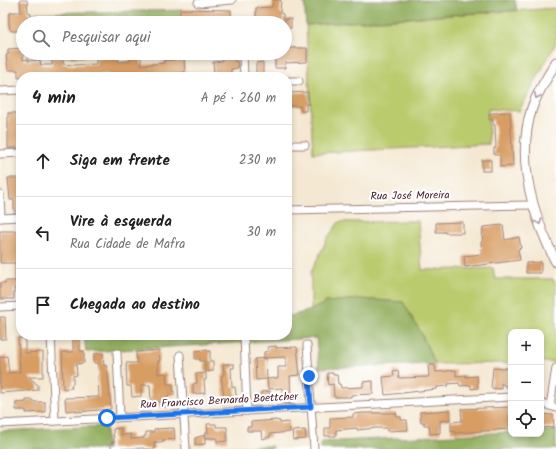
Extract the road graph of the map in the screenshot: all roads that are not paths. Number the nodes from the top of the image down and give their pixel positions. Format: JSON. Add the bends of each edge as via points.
{"nodes":[{"id":1,"x":232,"y":0,"type":"edge"},
{"id":2,"x":198,"y":3,"type":"dead end"},
{"id":3,"x":243,"y":60,"type":"edge"},
{"id":4,"x":556,"y":62,"type":"edge"},
{"id":5,"x":244,"y":72,"type":"edge"},
{"id":6,"x":292,"y":81,"type":"edge"},
{"id":7,"x":299,"y":81,"type":"dead end"},
{"id":8,"x":16,"y":90,"type":"edge"},
{"id":9,"x":0,"y":91,"type":"edge"},
{"id":10,"x":292,"y":145,"type":"edge"},
{"id":11,"x":305,"y":145,"type":"dead end"},
{"id":12,"x":16,"y":153,"type":"edge"},
{"id":13,"x":0,"y":154,"type":"edge"},
{"id":14,"x":0,"y":194,"type":"edge"},
{"id":15,"x":533,"y":205,"type":"junction"},
{"id":16,"x":292,"y":210,"type":"edge"},
{"id":17,"x":16,"y":217,"type":"edge"},
{"id":18,"x":0,"y":218,"type":"edge"},
{"id":19,"x":556,"y":262,"type":"edge"},
{"id":20,"x":16,"y":306,"type":"edge"},
{"id":21,"x":0,"y":307,"type":"edge"},
{"id":22,"x":51,"y":340,"type":"edge"},
{"id":23,"x":244,"y":340,"type":"edge"},
{"id":24,"x":307,"y":346,"type":"dead end"},
{"id":25,"x":117,"y":352,"type":"dead end"},
{"id":26,"x":180,"y":355,"type":"dead end"},
{"id":27,"x":556,"y":368,"type":"edge"},
{"id":28,"x":508,"y":397,"type":"edge"},
{"id":29,"x":311,"y":407,"type":"junction"},
{"id":30,"x":553,"y":407,"type":"edge"},
{"id":31,"x":247,"y":411,"type":"junction"},
{"id":32,"x":183,"y":414,"type":"junction"},
{"id":33,"x":120,"y":418,"type":"junction"},
{"id":34,"x":55,"y":421,"type":"junction"},
{"id":35,"x":0,"y":424,"type":"edge"},
{"id":36,"x":186,"y":449,"type":"edge"},
{"id":37,"x":314,"y":449,"type":"edge"}],
"edges":[{"from":1,"to":2,"type":"street"},
{"from":3,"to":5,"type":"street"},
{"from":4,"to":15,"type":"main road","one_way":true,"via":[[532,107],[526,130],[525,150]]},
{"from":6,"to":7,"type":"street"},
{"from":8,"to":9,"type":"street"},
{"from":10,"to":11,"type":"street"},
{"from":12,"to":13,"type":"street"},
{"from":14,"to":18,"type":"street"},
{"from":15,"to":16,"type":"street","name":"Rua José Moreira"},
{"from":15,"to":19,"type":"main road","one_way":true},
{"from":17,"to":18,"type":"street"},
{"from":20,"to":21,"type":"street"},
{"from":22,"to":34,"type":"street"},
{"from":23,"to":31,"type":"street"},
{"from":24,"to":29,"type":"street"},
{"from":25,"to":33,"type":"street"},
{"from":26,"to":32,"type":"street"},
{"from":27,"to":30,"type":"street"},
{"from":28,"to":29,"type":"street","name":"Rua Francisco Bernardo Boettcher"},
{"from":29,"to":31,"type":"street","name":"Rua Francisco Bernardo Boettcher"},
{"from":29,"to":37,"type":"street"},
{"from":31,"to":32,"type":"street","name":"Rua Francisco Bernardo Boettcher"},
{"from":32,"to":33,"type":"street","name":"Rua Francisco Bernardo Boettcher"},
{"from":32,"to":36,"type":"street"},
{"from":33,"to":34,"type":"street","name":"Rua Francisco Bernardo Boettcher"},
{"from":34,"to":35,"type":"street","name":"Rua Francisco Bernardo Boettcher"}]}
